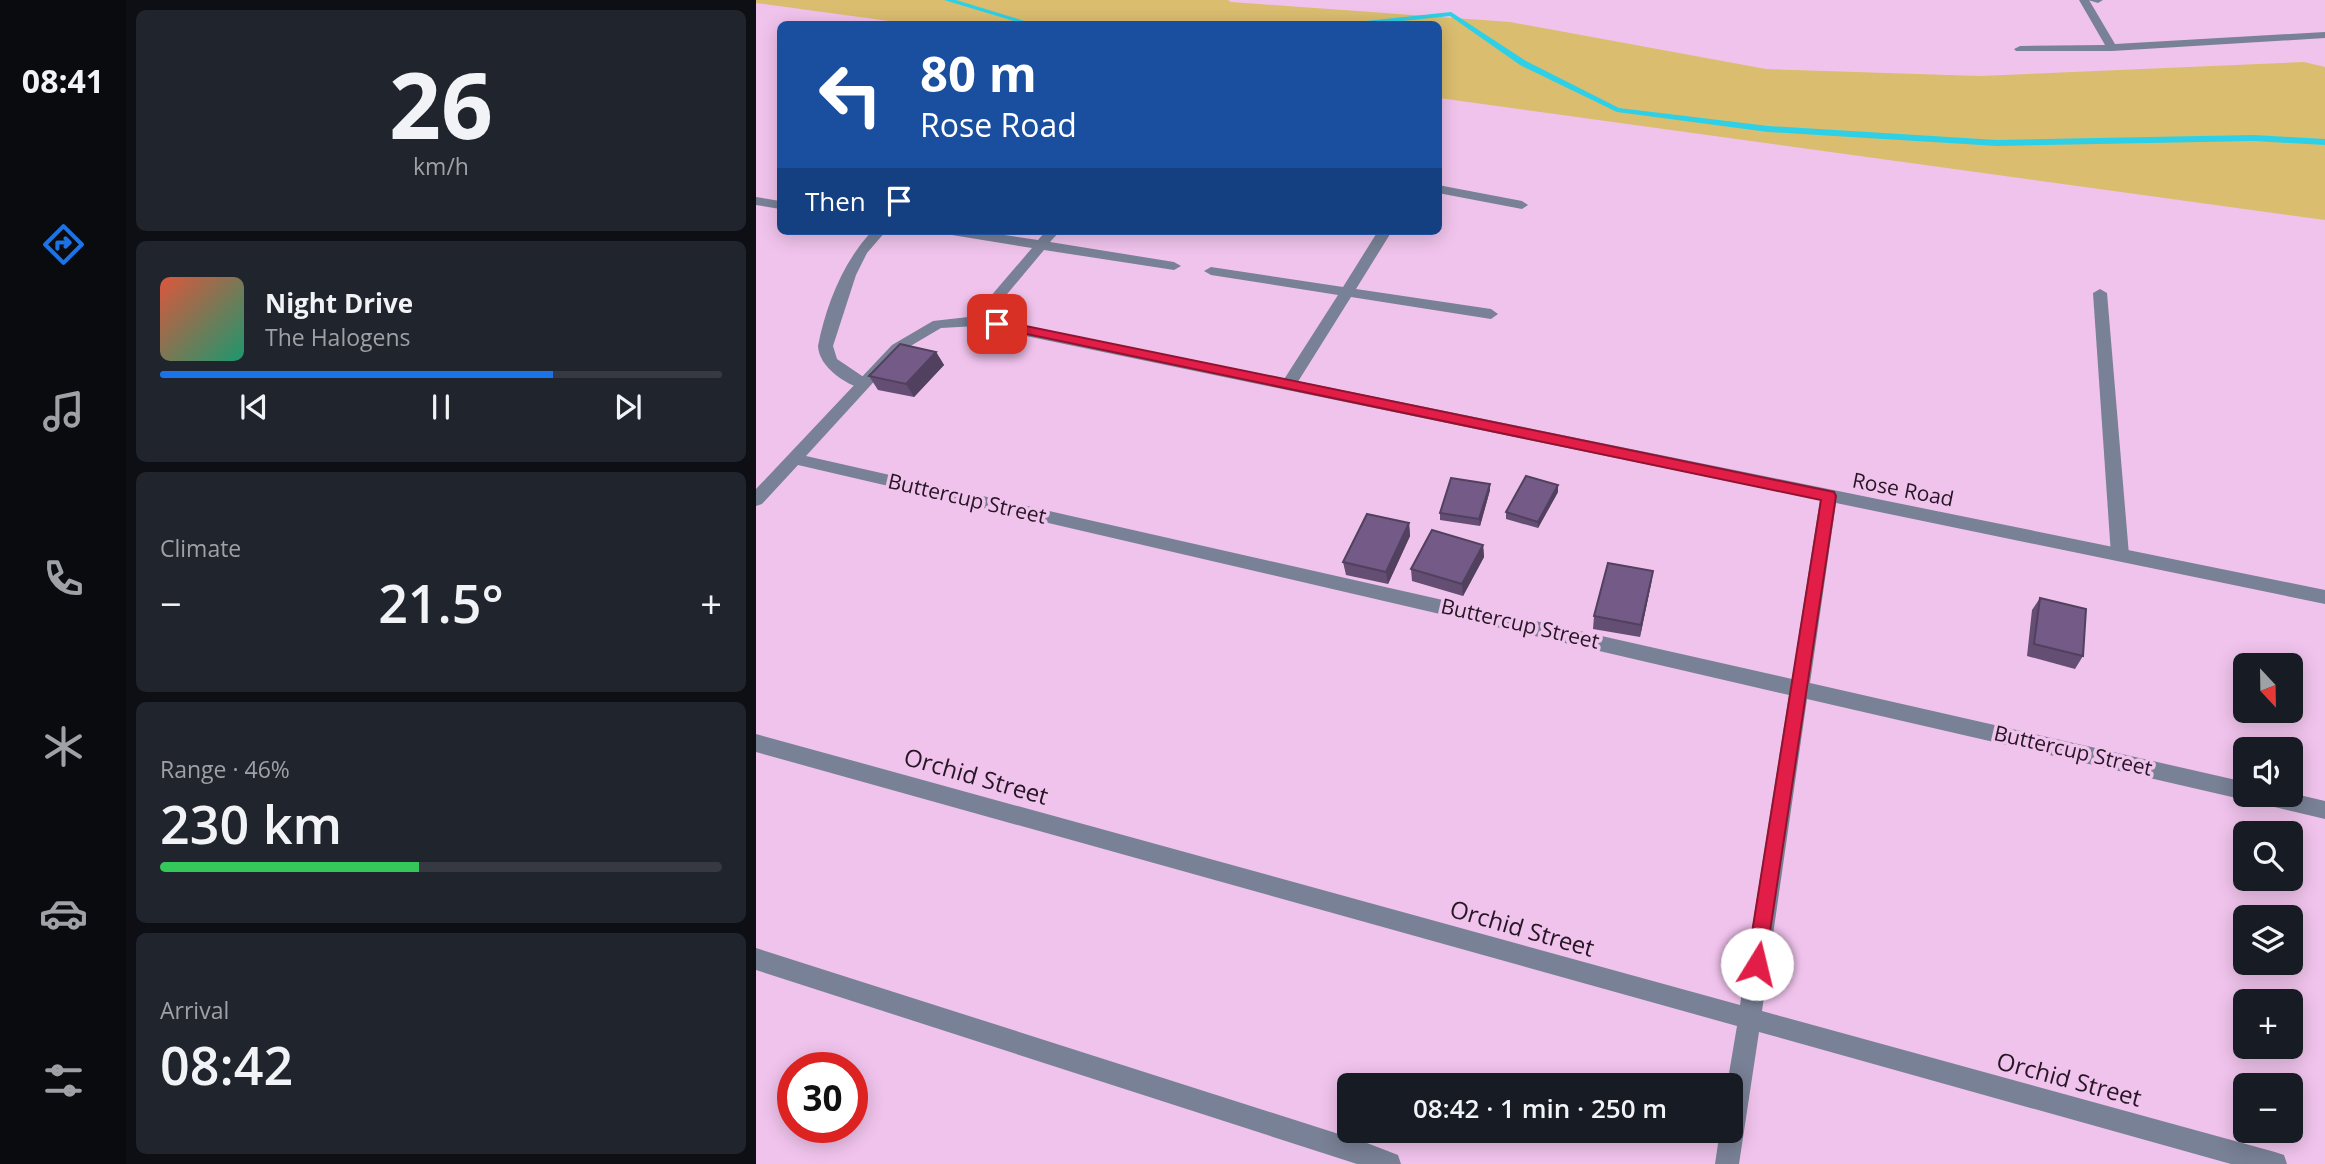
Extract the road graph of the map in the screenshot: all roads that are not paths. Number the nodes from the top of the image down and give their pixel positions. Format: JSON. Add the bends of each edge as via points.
{"nodes":[{"id":1,"x":2084,"y":0,"type":"edge"},
{"id":2,"x":2325,"y":35,"type":"edge"},
{"id":3,"x":2112,"y":48,"type":"junction"},
{"id":4,"x":2020,"y":49,"type":"dead end"},
{"id":5,"x":1442,"y":190,"type":"edge"},
{"id":6,"x":756,"y":201,"type":"edge"},
{"id":7,"x":777,"y":204,"type":"edge"},
{"id":8,"x":1522,"y":205,"type":"dead end"},
{"id":9,"x":874,"y":235,"type":"edge"},
{"id":10,"x":977,"y":235,"type":"edge"},
{"id":11,"x":1050,"y":235,"type":"edge"},
{"id":12,"x":1382,"y":235,"type":"edge"},
{"id":13,"x":1041,"y":245,"type":"junction"},
{"id":14,"x":1174,"y":266,"type":"dead end"},
{"id":15,"x":1211,"y":271,"type":"dead end"},
{"id":16,"x":1345,"y":292,"type":"junction"},
{"id":17,"x":2100,"y":293,"type":"dead end"},
{"id":18,"x":1491,"y":314,"type":"dead end"},
{"id":19,"x":977,"y":321,"type":"junction"},
{"id":20,"x":863,"y":384,"type":"junction"},
{"id":21,"x":1289,"y":384,"type":"junction"},
{"id":22,"x":795,"y":459,"type":"junction"},
{"id":23,"x":1829,"y":496,"type":"junction"},
{"id":24,"x":756,"y":500,"type":"edge"},
{"id":25,"x":2120,"y":555,"type":"junction"},
{"id":26,"x":2325,"y":597,"type":"edge"},
{"id":27,"x":1800,"y":688,"type":"junction"},
{"id":28,"x":756,"y":743,"type":"edge"},
{"id":29,"x":2233,"y":789,"type":"edge"},
{"id":30,"x":2303,"y":805,"type":"edge"},
{"id":31,"x":2325,"y":810,"type":"edge"},
{"id":32,"x":756,"y":959,"type":"edge"},
{"id":33,"x":1748,"y":1020,"type":"junction"},
{"id":34,"x":1390,"y":1164,"type":"edge"},
{"id":35,"x":1727,"y":1164,"type":"edge"},
{"id":36,"x":2275,"y":1164,"type":"edge"}],
"edges":[{"from":1,"to":3,"type":"street"},
{"from":2,"to":3,"type":"street"},
{"from":3,"to":4,"type":"street"},
{"from":5,"to":8,"type":"street"},
{"from":6,"to":7,"type":"street"},
{"from":9,"to":20,"type":"street","via":[[862,248],[841,289],[827,341],[833,363]]},
{"from":10,"to":13,"type":"street"},
{"from":11,"to":13,"type":"street"},
{"from":12,"to":16,"type":"street"},
{"from":13,"to":14,"type":"street"},
{"from":13,"to":19,"type":"street"},
{"from":15,"to":16,"type":"street"},
{"from":16,"to":18,"type":"street"},
{"from":16,"to":21,"type":"street"},
{"from":17,"to":25,"type":"street"},
{"from":19,"to":20,"type":"street","name":"Rose Road","via":[[938,324],[897,348]]},
{"from":19,"to":21,"type":"street","name":"Rose Road"},
{"from":20,"to":22,"type":"street"},
{"from":21,"to":23,"type":"street","name":"Rose Road"},
{"from":22,"to":24,"type":"street"},
{"from":22,"to":27,"type":"street","name":"Buttercup Street"},
{"from":23,"to":25,"type":"street","name":"Rose Road"},
{"from":23,"to":27,"type":"street"},
{"from":25,"to":26,"type":"street","name":"Rose Road"},
{"from":27,"to":29,"type":"street","name":"Buttercup Street"},
{"from":27,"to":33,"type":"street"},
{"from":28,"to":33,"type":"street","name":"Orchid Street"},
{"from":30,"to":31,"type":"street"},
{"from":32,"to":34,"type":"street"},
{"from":33,"to":35,"type":"street"},
{"from":33,"to":36,"type":"street","name":"Orchid Street"}]}
